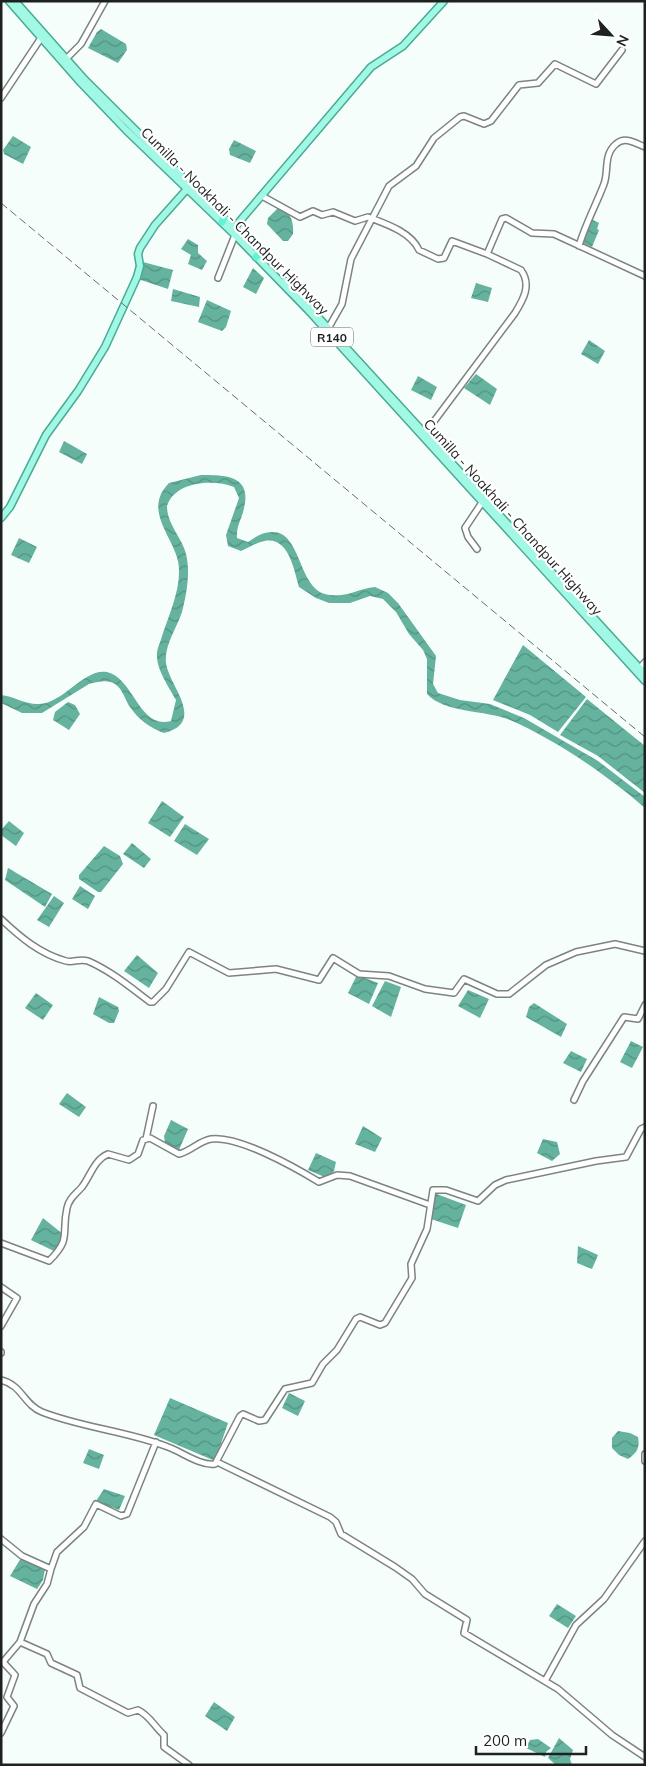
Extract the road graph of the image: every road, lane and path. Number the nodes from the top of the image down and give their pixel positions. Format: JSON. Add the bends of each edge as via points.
{"nodes":[{"id":1,"x":9,"y":1,"type":"edge"},
{"id":2,"x":15,"y":1,"type":"edge"},
{"id":3,"x":105,"y":1,"type":"edge"},
{"id":4,"x":444,"y":1,"type":"edge"},
{"id":5,"x":41,"y":38,"type":"junction"},
{"id":6,"x":622,"y":50,"type":"dead end"},
{"id":7,"x":66,"y":59,"type":"junction"},
{"id":8,"x":1,"y":98,"type":"edge"},
{"id":9,"x":645,"y":147,"type":"edge"},
{"id":10,"x":187,"y":190,"type":"junction"},
{"id":11,"x":262,"y":196,"type":"junction"},
{"id":12,"x":372,"y":218,"type":"junction"},
{"id":13,"x":223,"y":220,"type":"junction"},
{"id":14,"x":234,"y":232,"type":"junction"},
{"id":15,"x":579,"y":246,"type":"junction"},
{"id":16,"x":487,"y":254,"type":"junction"},
{"id":17,"x":257,"y":255,"type":"junction"},
{"id":18,"x":645,"y":276,"type":"edge"},
{"id":19,"x":218,"y":278,"type":"dead end"},
{"id":20,"x":329,"y":327,"type":"junction"},
{"id":21,"x":426,"y":432,"type":"junction"},
{"id":22,"x":483,"y":501,"type":"junction"},
{"id":23,"x":1,"y":518,"type":"edge"},
{"id":24,"x":477,"y":549,"type":"dead end"},
{"id":25,"x":605,"y":634,"type":"junction"},
{"id":26,"x":645,"y":662,"type":"edge"},
{"id":27,"x":639,"y":668,"type":"junction"},
{"id":28,"x":645,"y":674,"type":"edge"},
{"id":29,"x":645,"y":681,"type":"edge"},
{"id":30,"x":1,"y":919,"type":"edge"},
{"id":31,"x":645,"y":951,"type":"edge"},
{"id":32,"x":645,"y":1005,"type":"edge"},
{"id":33,"x":574,"y":1100,"type":"dead end"},
{"id":34,"x":153,"y":1106,"type":"dead end"},
{"id":35,"x":645,"y":1127,"type":"edge"},
{"id":36,"x":146,"y":1139,"type":"junction"},
{"id":37,"x":430,"y":1205,"type":"junction"},
{"id":38,"x":1,"y":1243,"type":"edge"},
{"id":39,"x":1,"y":1287,"type":"edge"},
{"id":40,"x":1,"y":1326,"type":"edge"},
{"id":41,"x":1,"y":1380,"type":"edge"},
{"id":42,"x":156,"y":1442,"type":"junction"},
{"id":43,"x":645,"y":1454,"type":"edge"},
{"id":44,"x":645,"y":1461,"type":"edge"},
{"id":45,"x":217,"y":1462,"type":"junction"},
{"id":46,"x":1,"y":1539,"type":"edge"},
{"id":47,"x":645,"y":1541,"type":"edge"},
{"id":48,"x":51,"y":1569,"type":"junction"},
{"id":49,"x":20,"y":1642,"type":"junction"},
{"id":50,"x":545,"y":1681,"type":"junction"},
{"id":51,"x":1,"y":1733,"type":"edge"},
{"id":52,"x":645,"y":1757,"type":"edge"},
{"id":53,"x":189,"y":1765,"type":"edge"}],
"edges":[{"from":1,"to":5,"type":"main road","name":"Cumilla - Noakhali - Chandpur Highway","number":"R140"},
{"from":2,"to":7,"type":"main road","number":"R140"},
{"from":3,"to":7,"type":"street","via":[[81,44]]},
{"from":4,"to":11,"type":"main road","via":[[403,46],[371,67]]},
{"from":5,"to":8,"type":"street"},
{"from":5,"to":10,"type":"main road","name":"Cumilla - Noakhali - Chandpur Highway","number":"R140"},
{"from":6,"to":12,"type":"street","via":[[596,84],[557,63],[538,83],[519,85],[491,121],[484,124],[464,116],[454,121],[434,138],[416,166],[389,186]]},
{"from":7,"to":13,"type":"main road","number":"R140"},
{"from":9,"to":15,"type":"street","via":[[625,140],[612,150],[606,161],[604,183]]},
{"from":10,"to":13,"type":"main road","name":"Cumilla - Noakhali - Chandpur Highway","number":"R140"},
{"from":10,"to":23,"type":"main road","via":[[155,225],[140,248],[137,277],[105,347],[46,435],[10,507]]},
{"from":11,"to":12,"type":"street","via":[[300,216],[310,211],[322,214],[329,211],[355,221],[367,216]]},
{"from":11,"to":14,"type":"main road"},
{"from":12,"to":16,"type":"street","via":[[412,239],[420,250],[438,259],[444,258],[452,241]]},
{"from":12,"to":20,"type":"street","via":[[351,259],[342,304]]},
{"from":13,"to":14,"type":"main road","name":"Cumilla - Noakhali - Chandpur Highway","number":"R140"},
{"from":14,"to":17,"type":"main road","name":"Cumilla - Noakhali - Chandpur Highway","number":"R140"},
{"from":14,"to":19,"type":"street"},
{"from":15,"to":16,"type":"street","via":[[554,234],[532,234],[504,218]]},
{"from":15,"to":18,"type":"street"},
{"from":16,"to":21,"type":"street","via":[[521,270],[526,294]]},
{"from":17,"to":20,"type":"main road","number":"R140"},
{"from":17,"to":22,"type":"main road","name":"Cumilla - Noakhali - Chandpur Highway","number":"R140"},
{"from":20,"to":21,"type":"main road","number":"R140"},
{"from":21,"to":25,"type":"main road","number":"R140"},
{"from":22,"to":24,"type":"street","via":[[465,528]]},
{"from":22,"to":25,"type":"main road","name":"Cumilla - Noakhali - Chandpur Highway","number":"R140"},
{"from":25,"to":27,"type":"main road","number":"R140"},
{"from":25,"to":29,"type":"main road","name":"Cumilla - Noakhali - Chandpur Highway","number":"R140"},
{"from":26,"to":27,"type":"street"},
{"from":27,"to":28,"type":"main road","number":"R140"},
{"from":30,"to":31,"type":"street","via":[[39,951],[67,961],[80,959],[90,962],[150,1002],[154,1002],[166,989],[189,952],[229,973],[276,969],[319,980],[333,958],[360,974],[389,976],[444,993],[454,993],[464,979],[503,995],[515,991],[546,965],[576,952],[615,944]]},
{"from":32,"to":33,"type":"street","via":[[638,1019],[624,1016]]},
{"from":34,"to":36,"type":"street"},
{"from":35,"to":37,"type":"street","via":[[626,1157],[596,1160],[506,1180],[495,1185],[478,1201],[434,1189],[430,1194]]},
{"from":36,"to":37,"type":"street","via":[[150,1138],[179,1154],[201,1141],[226,1141],[290,1165],[319,1182],[337,1175],[350,1176]]},
{"from":36,"to":38,"type":"street","via":[[132,1159],[108,1154],[99,1160],[82,1188],[70,1200],[66,1211],[65,1240],[49,1261]]},
{"from":37,"to":45,"type":"street","via":[[427,1229],[411,1264],[412,1278],[385,1323],[380,1325],[360,1317],[356,1319],[314,1381],[285,1388],[264,1420],[240,1416]]},
{"from":39,"to":40,"type":"street","via":[[17,1298]]},
{"from":41,"to":42,"type":"street","via":[[14,1385],[28,1404],[42,1412],[92,1428]]},
{"from":42,"to":45,"type":"street","via":[[205,1463]]},
{"from":42,"to":48,"type":"street","via":[[127,1514],[121,1516],[96,1504],[84,1527],[57,1552]]},
{"from":43,"to":44,"type":"street"},
{"from":45,"to":50,"type":"street","via":[[330,1517],[341,1534],[395,1566],[412,1578],[425,1594],[467,1620],[464,1633]]},
{"from":46,"to":48,"type":"street","via":[[22,1556]]},
{"from":47,"to":50,"type":"street","via":[[604,1599],[576,1625]]},
{"from":48,"to":49,"type":"street"},
{"from":49,"to":51,"type":"street","via":[[3,1662],[15,1676],[7,1697],[14,1706]]},
{"from":49,"to":53,"type":"street","via":[[47,1654],[51,1663],[77,1675],[80,1688],[128,1713],[137,1710],[144,1713],[164,1734],[166,1750]]},
{"from":50,"to":52,"type":"street"}]}
